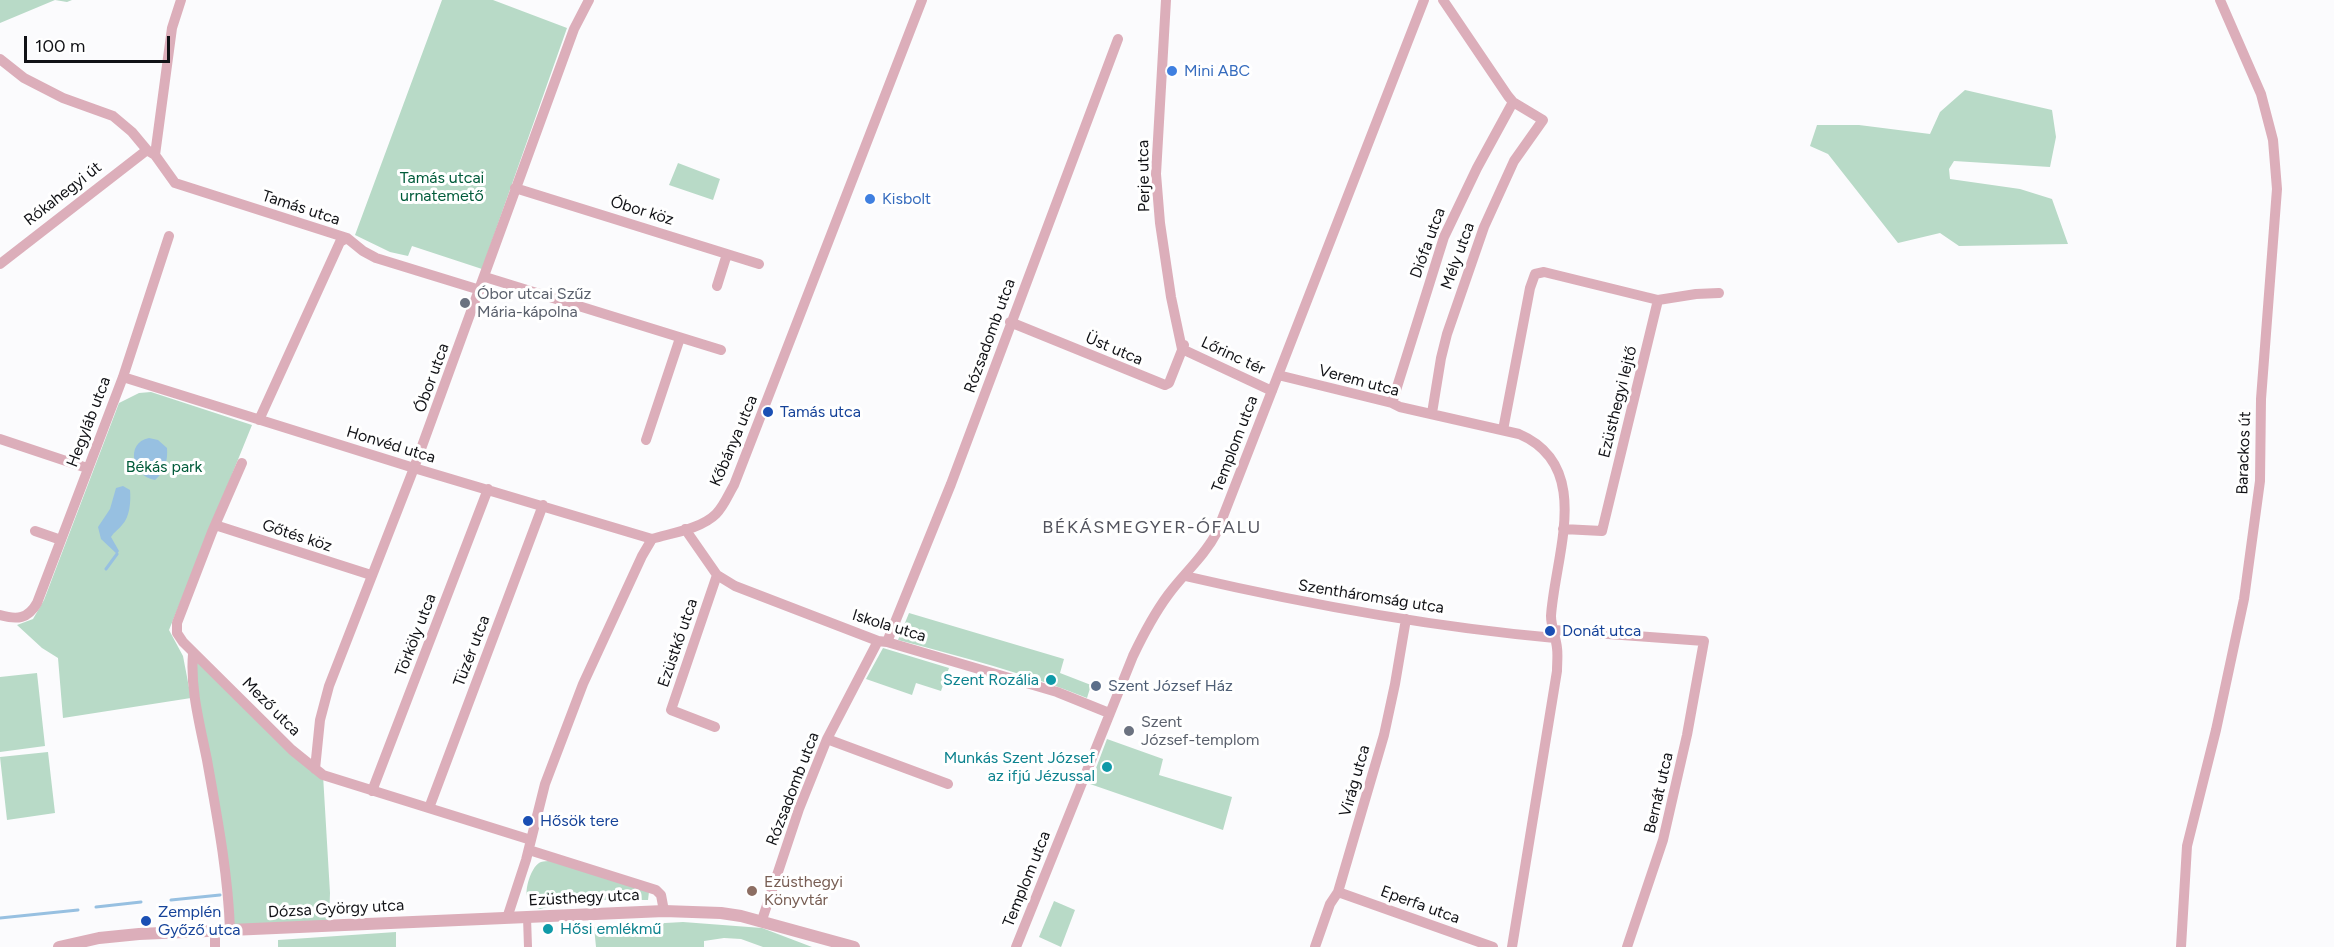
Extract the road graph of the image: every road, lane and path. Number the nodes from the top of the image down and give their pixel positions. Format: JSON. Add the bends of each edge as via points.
{"nodes":[{"id":1,"x":181,"y":0,"type":"edge"},
{"id":2,"x":589,"y":0,"type":"edge"},
{"id":3,"x":922,"y":0,"type":"edge"},
{"id":4,"x":1166,"y":0,"type":"edge"},
{"id":5,"x":1424,"y":0,"type":"edge"},
{"id":6,"x":1443,"y":0,"type":"edge"},
{"id":7,"x":2220,"y":0,"type":"edge"},
{"id":8,"x":1118,"y":39,"type":"dead end"},
{"id":9,"x":0,"y":59,"type":"edge"},
{"id":10,"x":1513,"y":102,"type":"junction"},
{"id":11,"x":151,"y":153,"type":"junction"},
{"id":12,"x":515,"y":188,"type":"junction"},
{"id":13,"x":169,"y":236,"type":"dead end"},
{"id":14,"x":347,"y":238,"type":"junction"},
{"id":15,"x":727,"y":254,"type":"junction"},
{"id":16,"x":0,"y":264,"type":"edge"},
{"id":17,"x":759,"y":264,"type":"dead end"},
{"id":18,"x":485,"y":277,"type":"junction"},
{"id":19,"x":717,"y":286,"type":"dead end"},
{"id":20,"x":480,"y":290,"type":"junction"},
{"id":21,"x":1719,"y":294,"type":"dead end"},
{"id":22,"x":1658,"y":300,"type":"junction"},
{"id":23,"x":1010,"y":322,"type":"junction"},
{"id":24,"x":680,"y":338,"type":"junction"},
{"id":25,"x":1183,"y":347,"type":"junction"},
{"id":26,"x":720,"y":350,"type":"dead end"},
{"id":27,"x":1278,"y":375,"type":"junction"},
{"id":28,"x":123,"y":377,"type":"junction"},
{"id":29,"x":1272,"y":391,"type":"junction"},
{"id":30,"x":1392,"y":403,"type":"junction"},
{"id":31,"x":1432,"y":413,"type":"junction"},
{"id":32,"x":259,"y":420,"type":"junction"},
{"id":33,"x":1503,"y":430,"type":"junction"},
{"id":34,"x":0,"y":439,"type":"edge"},
{"id":35,"x":646,"y":440,"type":"dead end"},
{"id":36,"x":242,"y":463,"type":"dead end"},
{"id":37,"x":87,"y":468,"type":"junction"},
{"id":38,"x":414,"y":468,"type":"junction"},
{"id":39,"x":488,"y":489,"type":"junction"},
{"id":40,"x":543,"y":505,"type":"junction"},
{"id":41,"x":215,"y":525,"type":"junction"},
{"id":42,"x":685,"y":529,"type":"junction"},
{"id":43,"x":1563,"y":530,"type":"junction"},
{"id":44,"x":35,"y":531,"type":"dead end"},
{"id":45,"x":652,"y":539,"type":"junction"},
{"id":46,"x":60,"y":540,"type":"junction"},
{"id":47,"x":371,"y":575,"type":"junction"},
{"id":48,"x":717,"y":575,"type":"junction"},
{"id":49,"x":1185,"y":576,"type":"junction"},
{"id":50,"x":0,"y":615,"type":"edge"},
{"id":51,"x":1406,"y":619,"type":"junction"},
{"id":52,"x":1553,"y":629,"type":"junction"},
{"id":53,"x":882,"y":641,"type":"junction"},
{"id":54,"x":1704,"y":641,"type":"joint"},
{"id":55,"x":193,"y":654,"type":"junction"},
{"id":56,"x":1109,"y":713,"type":"junction"},
{"id":57,"x":715,"y":727,"type":"dead end"},
{"id":58,"x":828,"y":739,"type":"junction"},
{"id":59,"x":315,"y":769,"type":"junction"},
{"id":60,"x":948,"y":784,"type":"dead end"},
{"id":61,"x":372,"y":791,"type":"junction"},
{"id":62,"x":429,"y":808,"type":"junction"},
{"id":63,"x":530,"y":845,"type":"junction"},
{"id":64,"x":1338,"y":892,"type":"junction"},
{"id":65,"x":664,"y":911,"type":"junction"},
{"id":66,"x":527,"y":917,"type":"junction"},
{"id":67,"x":507,"y":918,"type":"junction"},
{"id":68,"x":762,"y":920,"type":"junction"},
{"id":69,"x":215,"y":930,"type":"junction"},
{"id":70,"x":230,"y":930,"type":"junction"},
{"id":71,"x":59,"y":947,"type":"edge"},
{"id":72,"x":215,"y":947,"type":"edge"},
{"id":73,"x":528,"y":947,"type":"edge"},
{"id":74,"x":854,"y":947,"type":"edge"},
{"id":75,"x":1016,"y":947,"type":"edge"},
{"id":76,"x":1315,"y":947,"type":"edge"},
{"id":77,"x":1493,"y":947,"type":"edge"},
{"id":78,"x":1512,"y":947,"type":"edge"},
{"id":79,"x":1627,"y":947,"type":"edge"},
{"id":80,"x":2181,"y":947,"type":"edge"}],
"edges":[{"from":1,"to":11,"type":"street","via":[[172,28]]},
{"from":2,"to":12,"type":"street","name":"Óbor utca","via":[[574,29]]},
{"from":3,"to":42,"type":"street","name":"Kőbánya utca","via":[[734,485],[713,516]]},
{"from":4,"to":25,"type":"street","name":"Perje utca","via":[[1156,174],[1171,297]]},
{"from":5,"to":27,"type":"street","name":"Templom utca"},
{"from":6,"to":10,"type":"street"},
{"from":7,"to":80,"type":"street","name":"Barackos út","via":[[2261,94],[2273,140],[2277,189],[2261,399],[2260,481],[2244,599],[2187,846]]},
{"from":8,"to":23,"type":"street","name":"Rózsadomb utca"},
{"from":9,"to":11,"type":"street","name":"Tamás utca","via":[[24,78],[63,98],[112,116]]},
{"from":10,"to":30,"type":"street","name":"Diófa utca","via":[[1444,237]]},
{"from":10,"to":31,"type":"street","name":"Mély utca","via":[[1543,120],[1514,161],[1484,227],[1447,334]]},
{"from":11,"to":14,"type":"street","name":"Tamás utca","via":[[170,178],[185,188]]},
{"from":11,"to":16,"type":"street","name":"Rókahegyi út"},
{"from":12,"to":15,"type":"street","name":"Óbor köz"},
{"from":12,"to":18,"type":"street","name":"Óbor utca"},
{"from":13,"to":28,"type":"street","name":"Hegyláb utca"},
{"from":14,"to":20,"type":"street","name":"Tamás utca","via":[[376,258]]},
{"from":14,"to":32,"type":"street","via":[[340,242]]},
{"from":15,"to":17,"type":"street","name":"Óbor köz"},
{"from":15,"to":19,"type":"street"},
{"from":18,"to":20,"type":"street","name":"Óbor utca"},
{"from":18,"to":24,"type":"street"},
{"from":20,"to":38,"type":"street","name":"Óbor utca"},
{"from":21,"to":22,"type":"street"},
{"from":22,"to":33,"type":"street","via":[[1544,272],[1535,274]]},
{"from":22,"to":43,"type":"street","name":"Ezüsthegyi lejtő","via":[[1602,531]]},
{"from":23,"to":25,"type":"street","name":"Üst utca","via":[[1165,385]]},
{"from":23,"to":53,"type":"street","name":"Rózsadomb utca","via":[[951,484]]},
{"from":24,"to":26,"type":"street"},
{"from":24,"to":35,"type":"street"},
{"from":25,"to":29,"type":"street","name":"Lőrinc tér"},
{"from":27,"to":29,"type":"street","name":"Templom utca"},
{"from":27,"to":30,"type":"street","name":"Verem utca"},
{"from":28,"to":32,"type":"street","name":"Honvéd utca"},
{"from":28,"to":37,"type":"street","name":"Hegyláb utca"},
{"from":29,"to":49,"type":"street","name":"Templom utca","via":[[1218,532]]},
{"from":30,"to":31,"type":"street","name":"Verem utca"},
{"from":31,"to":33,"type":"street"},
{"from":32,"to":38,"type":"street","name":"Honvéd utca"},
{"from":33,"to":43,"type":"street","via":[[1534,441],[1552,459],[1563,484]]},
{"from":34,"to":37,"type":"street"},
{"from":36,"to":41,"type":"street","name":"Mező utca"},
{"from":37,"to":46,"type":"street","name":"Hegyláb utca"},
{"from":38,"to":39,"type":"street","name":"Honvéd utca"},
{"from":38,"to":47,"type":"street","name":"Óbor utca"},
{"from":39,"to":40,"type":"street","name":"Honvéd utca"},
{"from":39,"to":61,"type":"street","name":"Törköly utca"},
{"from":40,"to":45,"type":"street","name":"Honvéd utca"},
{"from":40,"to":62,"type":"street","name":"Tüzér utca"},
{"from":41,"to":47,"type":"street","name":"Gőtés köz"},
{"from":41,"to":55,"type":"street","name":"Mező utca","via":[[177,623],[177,633]]},
{"from":42,"to":45,"type":"street","name":"Kőbánya utca"},
{"from":42,"to":48,"type":"street","name":"Iskola utca"},
{"from":43,"to":52,"type":"street"},
{"from":44,"to":46,"type":"street"},
{"from":45,"to":63,"type":"street","via":[[583,684],[545,784]]},
{"from":46,"to":50,"type":"street","name":"Hegyláb utca","via":[[37,603],[28,615],[15,619]]},
{"from":47,"to":59,"type":"street","name":"Óbor utca","via":[[323,704]]},
{"from":48,"to":53,"type":"street","name":"Iskola utca","via":[[735,586]]},
{"from":48,"to":57,"type":"street","name":"Ezüstkő utca","via":[[671,710]]},
{"from":49,"to":51,"type":"street","name":"Szentháromság utca","via":[[1287,600]]},
{"from":49,"to":56,"type":"street","name":"Templom utca","via":[[1149,623]]},
{"from":51,"to":52,"type":"street","name":"Szentháromság utca"},
{"from":51,"to":64,"type":"street","name":"Virág utca","via":[[1384,735]]},
{"from":52,"to":54,"type":"street","name":"Szentháromság utca"},
{"from":52,"to":78,"type":"street","via":[[1557,671]]},
{"from":53,"to":56,"type":"street","name":"Iskola utca","via":[[1057,692]]},
{"from":53,"to":58,"type":"street","name":"Rózsadomb utca"},
{"from":54,"to":79,"type":"street","name":"Bernát utca","via":[[1664,840]]},
{"from":55,"to":59,"type":"street","name":"Mező utca"},
{"from":55,"to":70,"type":"street","via":[[193,685],[226,879]]},
{"from":56,"to":75,"type":"street","name":"Templom utca"},
{"from":58,"to":60,"type":"street"},
{"from":58,"to":68,"type":"street","name":"Rózsadomb utca","via":[[799,809]]},
{"from":59,"to":61,"type":"street","name":"Mező utca"},
{"from":61,"to":62,"type":"street","name":"Mező utca"},
{"from":62,"to":63,"type":"street","name":"Mező utca"},
{"from":63,"to":65,"type":"street","name":"Ezüsthegy utca","via":[[656,890],[662,895]]},
{"from":63,"to":67,"type":"street"},
{"from":64,"to":76,"type":"street","name":"Virág utca"},
{"from":64,"to":77,"type":"street","name":"Eperfa utca"},
{"from":65,"to":66,"type":"street","name":"Ezüsthegy utca"},
{"from":65,"to":68,"type":"street","name":"Ezüsthegy utca","via":[[720,913]]},
{"from":66,"to":67,"type":"street","name":"Ezüsthegy utca"},
{"from":66,"to":73,"type":"street"},
{"from":67,"to":70,"type":"street","name":"Dózsa György utca"},
{"from":68,"to":74,"type":"street","name":"Ezüsthegy utca"},
{"from":69,"to":70,"type":"street","name":"Dózsa György utca"},
{"from":69,"to":71,"type":"street","name":"Dózsa György utca","via":[[114,936]]},
{"from":69,"to":72,"type":"street"}]}
